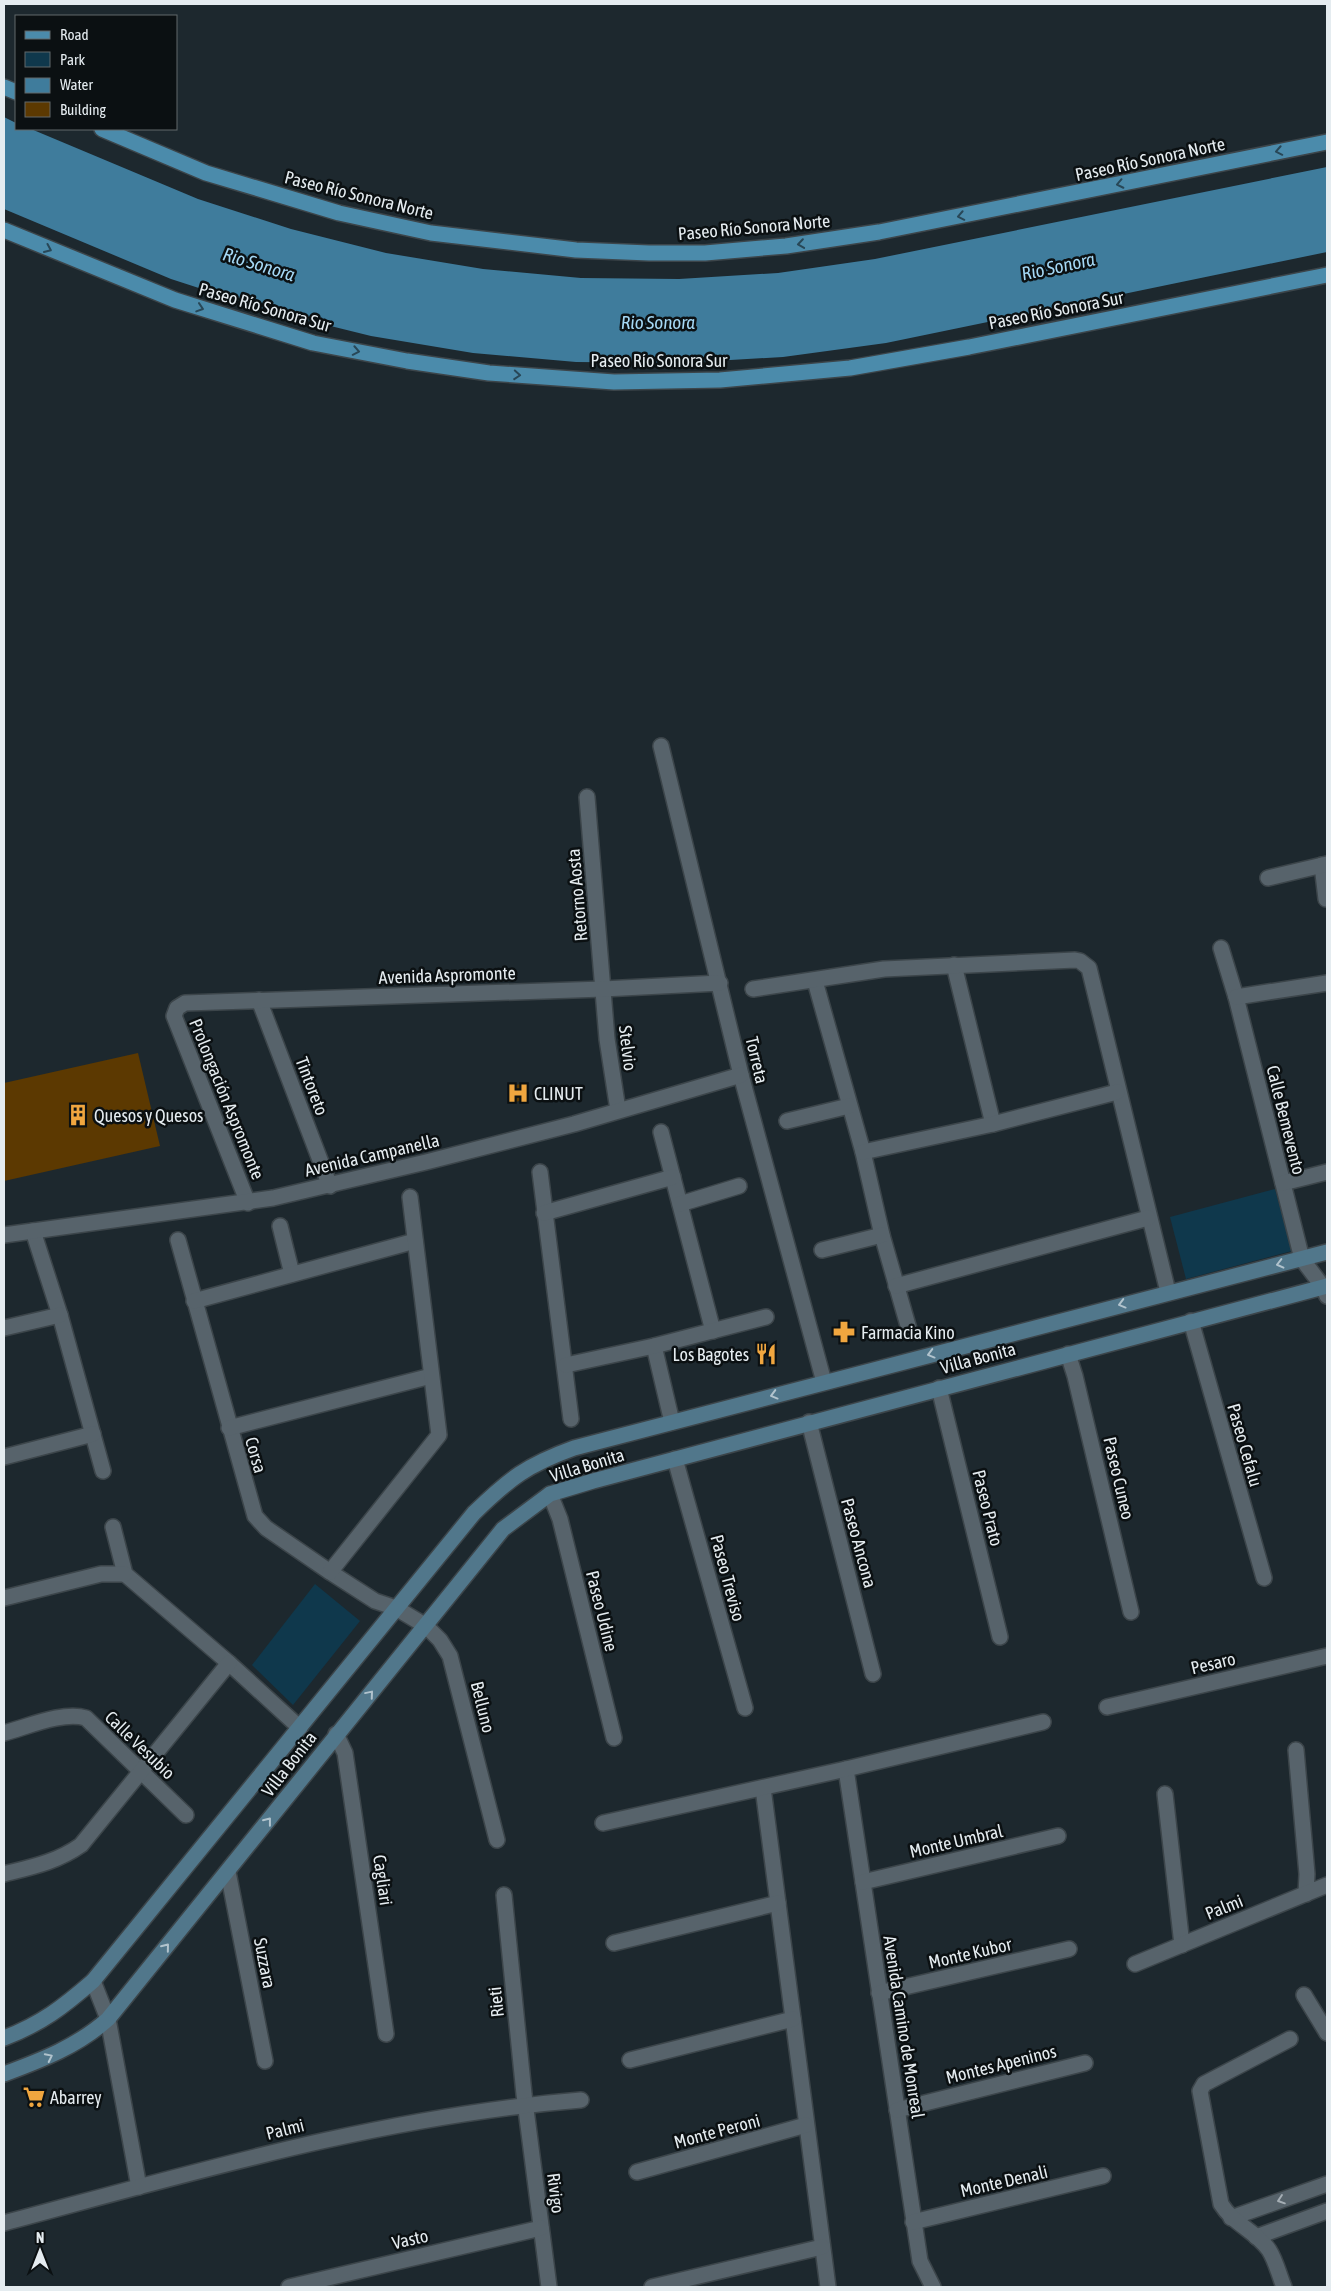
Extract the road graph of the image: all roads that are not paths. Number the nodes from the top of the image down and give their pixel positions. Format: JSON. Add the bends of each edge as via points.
{"nodes":[{"id":1,"x":104,"y":130,"type":"edge"},
{"id":2,"x":1327,"y":142,"type":"edge"},
{"id":3,"x":4,"y":230,"type":"edge"},
{"id":4,"x":1327,"y":275,"type":"edge"},
{"id":5,"x":661,"y":746,"type":"dead end"},
{"id":6,"x":587,"y":797,"type":"dead end"},
{"id":7,"x":1324,"y":864,"type":"edge"},
{"id":8,"x":1268,"y":878,"type":"dead end"},
{"id":9,"x":1326,"y":899,"type":"edge"},
{"id":10,"x":1221,"y":948,"type":"dead end"},
{"id":11,"x":954,"y":966,"type":"junction"},
{"id":12,"x":815,"y":981,"type":"junction"},
{"id":13,"x":720,"y":983,"type":"junction"},
{"id":14,"x":1327,"y":983,"type":"edge"},
{"id":15,"x":603,"y":989,"type":"junction"},
{"id":16,"x":753,"y":989,"type":"dead end"},
{"id":17,"x":1236,"y":997,"type":"junction"},
{"id":18,"x":259,"y":1000,"type":"junction"},
{"id":19,"x":177,"y":1008,"type":"joint"},
{"id":20,"x":741,"y":1075,"type":"junction"},
{"id":21,"x":1117,"y":1092,"type":"junction"},
{"id":22,"x":849,"y":1106,"type":"junction"},
{"id":23,"x":618,"y":1110,"type":"junction"},
{"id":24,"x":787,"y":1121,"type":"dead end"},
{"id":25,"x":993,"y":1124,"type":"junction"},
{"id":26,"x":661,"y":1132,"type":"dead end"},
{"id":27,"x":864,"y":1152,"type":"junction"},
{"id":28,"x":540,"y":1172,"type":"dead end"},
{"id":29,"x":1327,"y":1172,"type":"edge"},
{"id":30,"x":673,"y":1176,"type":"junction"},
{"id":31,"x":1283,"y":1183,"type":"junction"},
{"id":32,"x":330,"y":1186,"type":"junction"},
{"id":33,"x":739,"y":1186,"type":"dead end"},
{"id":34,"x":410,"y":1197,"type":"dead end"},
{"id":35,"x":248,"y":1203,"type":"junction"},
{"id":36,"x":680,"y":1204,"type":"junction"},
{"id":37,"x":544,"y":1213,"type":"junction"},
{"id":38,"x":1148,"y":1218,"type":"junction"},
{"id":39,"x":280,"y":1226,"type":"dead end"},
{"id":40,"x":33,"y":1231,"type":"junction"},
{"id":41,"x":4,"y":1235,"type":"edge"},
{"id":42,"x":882,"y":1235,"type":"junction"},
{"id":43,"x":178,"y":1240,"type":"dead end"},
{"id":44,"x":415,"y":1241,"type":"junction"},
{"id":45,"x":822,"y":1250,"type":"dead end"},
{"id":46,"x":1327,"y":1252,"type":"edge"},
{"id":47,"x":1302,"y":1259,"type":"junction"},
{"id":48,"x":292,"y":1274,"type":"junction"},
{"id":49,"x":896,"y":1286,"type":"junction"},
{"id":50,"x":1326,"y":1289,"type":"edge"},
{"id":51,"x":1168,"y":1292,"type":"junction"},
{"id":52,"x":194,"y":1301,"type":"junction"},
{"id":53,"x":60,"y":1315,"type":"junction"},
{"id":54,"x":766,"y":1317,"type":"dead end"},
{"id":55,"x":1191,"y":1321,"type":"junction"},
{"id":56,"x":4,"y":1328,"type":"edge"},
{"id":57,"x":909,"y":1329,"type":"dead end"},
{"id":58,"x":713,"y":1331,"type":"junction"},
{"id":59,"x":654,"y":1346,"type":"junction"},
{"id":60,"x":1068,"y":1354,"type":"junction"},
{"id":61,"x":566,"y":1365,"type":"junction"},
{"id":62,"x":431,"y":1376,"type":"junction"},
{"id":63,"x":824,"y":1382,"type":"junction"},
{"id":64,"x":939,"y":1388,"type":"junction"},
{"id":65,"x":571,"y":1420,"type":"dead end"},
{"id":66,"x":672,"y":1422,"type":"junction"},
{"id":67,"x":809,"y":1422,"type":"junction"},
{"id":68,"x":229,"y":1428,"type":"junction"},
{"id":69,"x":93,"y":1434,"type":"junction"},
{"id":70,"x":4,"y":1457,"type":"edge"},
{"id":71,"x":675,"y":1459,"type":"junction"},
{"id":72,"x":103,"y":1471,"type":"dead end"},
{"id":73,"x":550,"y":1494,"type":"junction"},
{"id":74,"x":113,"y":1527,"type":"dead end"},
{"id":75,"x":330,"y":1572,"type":"junction"},
{"id":76,"x":125,"y":1574,"type":"junction"},
{"id":77,"x":1264,"y":1578,"type":"dead end"},
{"id":78,"x":4,"y":1598,"type":"edge"},
{"id":79,"x":396,"y":1608,"type":"junction"},
{"id":80,"x":1131,"y":1612,"type":"dead end"},
{"id":81,"x":426,"y":1626,"type":"junction"},
{"id":82,"x":1000,"y":1637,"type":"dead end"},
{"id":83,"x":1327,"y":1656,"type":"edge"},
{"id":84,"x":229,"y":1663,"type":"junction"},
{"id":85,"x":873,"y":1674,"type":"dead end"},
{"id":86,"x":1107,"y":1707,"type":"dead end"},
{"id":87,"x":744,"y":1708,"type":"dead end"},
{"id":88,"x":1043,"y":1722,"type":"dead end"},
{"id":89,"x":300,"y":1728,"type":"junction"},
{"id":90,"x":4,"y":1734,"type":"edge"},
{"id":91,"x":336,"y":1734,"type":"junction"},
{"id":92,"x":614,"y":1738,"type":"dead end"},
{"id":93,"x":1296,"y":1750,"type":"dead end"},
{"id":94,"x":846,"y":1770,"type":"junction"},
{"id":95,"x":140,"y":1771,"type":"junction"},
{"id":96,"x":763,"y":1788,"type":"junction"},
{"id":97,"x":1165,"y":1794,"type":"dead end"},
{"id":98,"x":186,"y":1815,"type":"dead end"},
{"id":99,"x":603,"y":1823,"type":"dead end"},
{"id":100,"x":1058,"y":1836,"type":"dead end"},
{"id":101,"x":497,"y":1840,"type":"dead end"},
{"id":102,"x":228,"y":1872,"type":"junction"},
{"id":103,"x":4,"y":1874,"type":"edge"},
{"id":104,"x":863,"y":1882,"type":"junction"},
{"id":105,"x":1327,"y":1885,"type":"edge"},
{"id":106,"x":1306,"y":1894,"type":"junction"},
{"id":107,"x":504,"y":1896,"type":"dead end"},
{"id":108,"x":778,"y":1903,"type":"junction"},
{"id":109,"x":614,"y":1943,"type":"dead end"},
{"id":110,"x":1182,"y":1945,"type":"junction"},
{"id":111,"x":1069,"y":1949,"type":"dead end"},
{"id":112,"x":1135,"y":1964,"type":"dead end"},
{"id":113,"x":93,"y":1981,"type":"junction"},
{"id":114,"x":879,"y":1993,"type":"junction"},
{"id":115,"x":1304,"y":1995,"type":"dead end"},
{"id":116,"x":108,"y":2019,"type":"junction"},
{"id":117,"x":793,"y":2019,"type":"junction"},
{"id":118,"x":1327,"y":2033,"type":"edge"},
{"id":119,"x":386,"y":2034,"type":"dead end"},
{"id":120,"x":4,"y":2038,"type":"edge"},
{"id":121,"x":1290,"y":2039,"type":"dead end"},
{"id":122,"x":630,"y":2060,"type":"dead end"},
{"id":123,"x":265,"y":2061,"type":"dead end"},
{"id":124,"x":1085,"y":2063,"type":"dead end"},
{"id":125,"x":4,"y":2074,"type":"edge"},
{"id":126,"x":581,"y":2100,"type":"dead end"},
{"id":127,"x":525,"y":2104,"type":"junction"},
{"id":128,"x":897,"y":2110,"type":"junction"},
{"id":129,"x":806,"y":2126,"type":"junction"},
{"id":130,"x":637,"y":2172,"type":"dead end"},
{"id":131,"x":1103,"y":2176,"type":"dead end"},
{"id":132,"x":1327,"y":2184,"type":"edge"},
{"id":133,"x":139,"y":2187,"type":"junction"},
{"id":134,"x":1327,"y":2212,"type":"edge"},
{"id":135,"x":1231,"y":2218,"type":"junction"},
{"id":136,"x":913,"y":2222,"type":"junction"},
{"id":137,"x":4,"y":2223,"type":"edge"},
{"id":138,"x":541,"y":2228,"type":"junction"},
{"id":139,"x":1256,"y":2237,"type":"junction"},
{"id":140,"x":822,"y":2247,"type":"junction"},
{"id":141,"x":289,"y":2287,"type":"edge"},
{"id":142,"x":549,"y":2287,"type":"edge"},
{"id":143,"x":652,"y":2287,"type":"edge"},
{"id":144,"x":828,"y":2287,"type":"edge"},
{"id":145,"x":933,"y":2287,"type":"edge"},
{"id":146,"x":1284,"y":2287,"type":"edge"}],
"edges":[{"from":2,"to":1,"type":"main road","name":"Paseo Río Sonora Norte","one_way":true,"via":[[879,232],[786,246],[649,253],[576,250],[431,233],[338,213],[206,173]]},
{"from":3,"to":4,"type":"main road","name":"Paseo Río Sonora Sur","one_way":true,"via":[[175,300],[313,343],[489,373],[614,382],[720,380],[850,368]]},
{"from":5,"to":13,"type":"street","name":"Torreta"},
{"from":6,"to":15,"type":"street","name":"Retorno Aosta"},
{"from":7,"to":8,"type":"street"},
{"from":7,"to":9,"type":"street"},
{"from":10,"to":17,"type":"street","name":"Calle Bemevento"},
{"from":11,"to":12,"type":"street","via":[[884,968]]},
{"from":11,"to":21,"type":"street","via":[[1074,960],[1085,963],[1089,968]]},
{"from":11,"to":25,"type":"street"},
{"from":12,"to":16,"type":"street"},
{"from":12,"to":22,"type":"street"},
{"from":13,"to":15,"type":"street","name":"Avenida Aspromonte"},
{"from":13,"to":20,"type":"street","name":"Torreta"},
{"from":14,"to":17,"type":"street"},
{"from":15,"to":18,"type":"street","name":"Avenida Aspromonte"},
{"from":15,"to":23,"type":"street","name":"Stelvio"},
{"from":17,"to":31,"type":"street","name":"Calle Bemevento"},
{"from":18,"to":19,"type":"street","name":"Avenida Aspromonte","via":[[185,1003]]},
{"from":18,"to":32,"type":"street","name":"Tintoreto"},
{"from":19,"to":35,"type":"street","name":"Prolongación Aspromonte","via":[[174,1016]]},
{"from":20,"to":23,"type":"street","name":"Avenida Campanella"},
{"from":20,"to":63,"type":"street","name":"Torreta"},
{"from":21,"to":25,"type":"street"},
{"from":21,"to":38,"type":"street"},
{"from":22,"to":24,"type":"street"},
{"from":22,"to":27,"type":"street"},
{"from":23,"to":32,"type":"street","name":"Avenida Campanella"},
{"from":25,"to":27,"type":"street"},
{"from":26,"to":30,"type":"street"},
{"from":27,"to":42,"type":"street"},
{"from":28,"to":37,"type":"street"},
{"from":29,"to":31,"type":"street"},
{"from":30,"to":36,"type":"street"},
{"from":30,"to":37,"type":"street"},
{"from":31,"to":47,"type":"street","name":"Calle Bemevento"},
{"from":32,"to":35,"type":"street","name":"Avenida Campanella"},
{"from":33,"to":36,"type":"street"},
{"from":34,"to":44,"type":"street"},
{"from":35,"to":40,"type":"street","name":"Avenida Campanella"},
{"from":36,"to":58,"type":"street"},
{"from":37,"to":61,"type":"street"},
{"from":38,"to":49,"type":"street"},
{"from":38,"to":51,"type":"street"},
{"from":39,"to":48,"type":"street"},
{"from":40,"to":41,"type":"street","name":"Avenida Campanella"},
{"from":40,"to":53,"type":"street"},
{"from":42,"to":45,"type":"street"},
{"from":42,"to":49,"type":"street"},
{"from":43,"to":52,"type":"street","name":"Corsa"},
{"from":44,"to":48,"type":"street"},
{"from":44,"to":62,"type":"street"},
{"from":46,"to":47,"type":"street","name":"Villa Bonita"},
{"from":47,"to":50,"type":"street","name":"Calle Bemevento"},
{"from":47,"to":51,"type":"street","name":"Villa Bonita","one_way":true},
{"from":48,"to":52,"type":"street"},
{"from":49,"to":57,"type":"street"},
{"from":50,"to":55,"type":"street","name":"Villa Bonita"},
{"from":51,"to":63,"type":"street","name":"Villa Bonita","one_way":true},
{"from":52,"to":68,"type":"street","name":"Corsa"},
{"from":53,"to":56,"type":"street"},
{"from":53,"to":69,"type":"street"},
{"from":54,"to":58,"type":"street"},
{"from":55,"to":60,"type":"street","name":"Villa Bonita"},
{"from":55,"to":77,"type":"street","name":"Paseo Cefalu"},
{"from":58,"to":59,"type":"street"},
{"from":59,"to":61,"type":"street"},
{"from":59,"to":66,"type":"street"},
{"from":60,"to":64,"type":"street","name":"Villa Bonita"},
{"from":60,"to":80,"type":"street","name":"Paseo Cuneo"},
{"from":61,"to":65,"type":"street"},
{"from":62,"to":68,"type":"street"},
{"from":62,"to":75,"type":"street","via":[[439,1426],[436,1439]]},
{"from":63,"to":66,"type":"street","name":"Villa Bonita","one_way":true},
{"from":64,"to":67,"type":"street","name":"Villa Bonita"},
{"from":64,"to":82,"type":"street","name":"Paseo Prato"},
{"from":66,"to":79,"type":"street","name":"Villa Bonita","via":[[574,1448],[525,1469],[474,1513]]},
{"from":67,"to":71,"type":"street","name":"Villa Bonita"},
{"from":67,"to":85,"type":"street","name":"Paseo Ancona"},
{"from":68,"to":75,"type":"street","name":"Corsa","via":[[251,1507],[259,1522]]},
{"from":69,"to":70,"type":"street"},
{"from":69,"to":72,"type":"street"},
{"from":71,"to":73,"type":"street","name":"Villa Bonita"},
{"from":71,"to":87,"type":"street","name":"Paseo Treviso"},
{"from":73,"to":81,"type":"street","name":"Villa Bonita","via":[[503,1529]]},
{"from":73,"to":92,"type":"street","name":"Paseo Udine","via":[[560,1519]]},
{"from":74,"to":76,"type":"street"},
{"from":75,"to":79,"type":"street","name":"Corsa","via":[[375,1601]]},
{"from":76,"to":78,"type":"street","via":[[101,1574]]},
{"from":76,"to":84,"type":"street"},
{"from":79,"to":81,"type":"street","name":"Belluno"},
{"from":79,"to":89,"type":"street","name":"Villa Bonita"},
{"from":91,"to":81,"type":"street","name":"Villa Bonita","one_way":true},
{"from":81,"to":101,"type":"street","name":"Belluno","via":[[450,1656]]},
{"from":83,"to":86,"type":"street","name":"Pesaro"},
{"from":84,"to":89,"type":"street"},
{"from":84,"to":95,"type":"street"},
{"from":88,"to":94,"type":"street"},
{"from":89,"to":113,"type":"street","name":"Villa Bonita"},
{"from":90,"to":95,"type":"street","name":"Calle Vesubio","via":[[64,1717],[86,1718]]},
{"from":102,"to":91,"type":"street","name":"Villa Bonita","one_way":true},
{"from":91,"to":119,"type":"street","name":"Cagliari","via":[[345,1754]]},
{"from":93,"to":106,"type":"street"},
{"from":94,"to":96,"type":"street"},
{"from":94,"to":104,"type":"street","name":"Avenida Camino de Monreal"},
{"from":95,"to":98,"type":"street","name":"Calle Vesubio"},
{"from":95,"to":103,"type":"street","via":[[81,1845],[66,1856]]},
{"from":96,"to":99,"type":"street"},
{"from":96,"to":108,"type":"street"},
{"from":97,"to":110,"type":"street"},
{"from":100,"to":104,"type":"street","name":"Monte Umbral"},
{"from":116,"to":102,"type":"street","name":"Villa Bonita","one_way":true},
{"from":102,"to":123,"type":"street","name":"Suzzara"},
{"from":104,"to":114,"type":"street","name":"Avenida Camino de Monreal"},
{"from":105,"to":106,"type":"street","name":"Palmi"},
{"from":106,"to":110,"type":"street","name":"Palmi"},
{"from":107,"to":127,"type":"street","name":"Rieti"},
{"from":108,"to":109,"type":"street"},
{"from":108,"to":117,"type":"street"},
{"from":110,"to":112,"type":"street","name":"Palmi"},
{"from":111,"to":114,"type":"street","name":"Monte Kubor"},
{"from":113,"to":116,"type":"street"},
{"from":113,"to":120,"type":"street","name":"Villa Bonita","via":[[57,2012]]},
{"from":114,"to":128,"type":"street","name":"Avenida Camino de Monreal"},
{"from":115,"to":118,"type":"street"},
{"from":125,"to":116,"type":"street","name":"Villa Bonita","one_way":true,"via":[[47,2059],[92,2034]]},
{"from":116,"to":133,"type":"street"},
{"from":117,"to":122,"type":"street"},
{"from":117,"to":129,"type":"street"},
{"from":121,"to":135,"type":"street","via":[[1201,2088],[1221,2204]]},
{"from":124,"to":128,"type":"street","name":"Montes Apeninos"},
{"from":126,"to":127,"type":"street","name":"Palmi"},
{"from":127,"to":133,"type":"street","name":"Palmi","via":[[362,2131],[284,2148]]},
{"from":127,"to":138,"type":"street","name":"Rivigo"},
{"from":128,"to":136,"type":"street","name":"Avenida Camino de Monreal"},
{"from":129,"to":130,"type":"street","name":"Monte Peroni"},
{"from":129,"to":140,"type":"street"},
{"from":131,"to":136,"type":"street","name":"Monte Denali"},
{"from":132,"to":135,"type":"street","one_way":true},
{"from":133,"to":137,"type":"street","name":"Palmi"},
{"from":134,"to":139,"type":"street"},
{"from":135,"to":139,"type":"street"},
{"from":136,"to":145,"type":"street","name":"Avenida Camino de Monreal","via":[[920,2261]]},
{"from":138,"to":141,"type":"street","name":"Vasto"},
{"from":138,"to":142,"type":"street","name":"Rivigo"},
{"from":139,"to":146,"type":"street","via":[[1272,2255]]},
{"from":140,"to":143,"type":"street"},
{"from":140,"to":144,"type":"street"}]}
